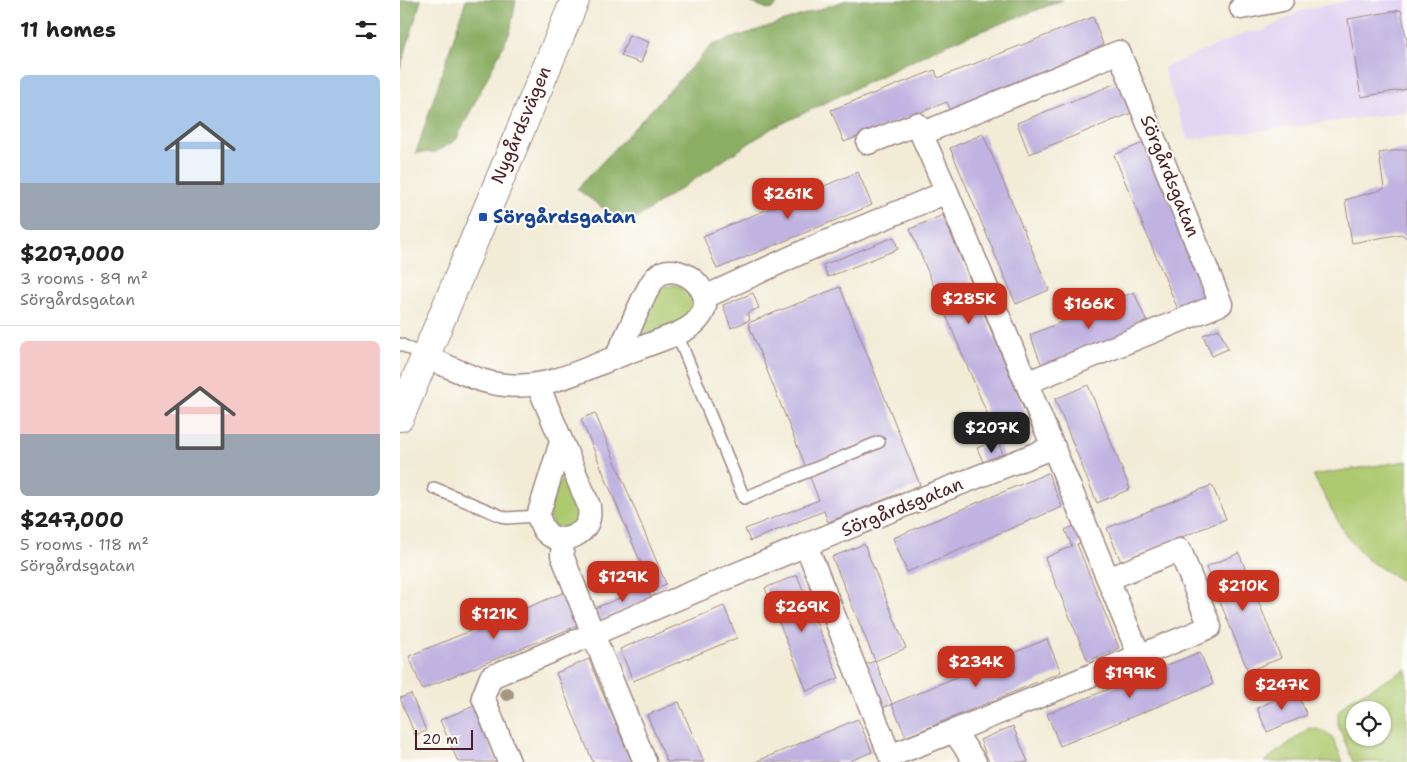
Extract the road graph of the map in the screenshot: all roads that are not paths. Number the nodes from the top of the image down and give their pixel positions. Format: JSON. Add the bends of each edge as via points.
{"nodes":[{"id":1,"x":574,"y":0,"type":"edge"},
{"id":2,"x":1282,"y":0,"type":"edge"},
{"id":3,"x":1242,"y":8,"type":"dead end"},
{"id":4,"x":921,"y":134,"type":"junction"},
{"id":5,"x":868,"y":143,"type":"dead end"},
{"id":6,"x":947,"y":192,"type":"junction"},
{"id":7,"x":705,"y":297,"type":"junction"},
{"id":8,"x":677,"y":334,"type":"junction"},
{"id":9,"x":400,"y":344,"type":"edge"},
{"id":10,"x":424,"y":356,"type":"junction"},
{"id":11,"x":616,"y":357,"type":"junction"},
{"id":12,"x":1026,"y":383,"type":"junction"},
{"id":13,"x":538,"y":385,"type":"junction"},
{"id":14,"x":400,"y":417,"type":"edge"},
{"id":15,"x":561,"y":442,"type":"junction"},
{"id":16,"x":879,"y":442,"type":"dead end"},
{"id":17,"x":1054,"y":447,"type":"junction"},
{"id":18,"x":434,"y":488,"type":"dead end"},
{"id":19,"x":538,"y":516,"type":"junction"},
{"id":20,"x":562,"y":539,"type":"junction"},
{"id":21,"x":806,"y":545,"type":"junction"},
{"id":22,"x":1108,"y":580,"type":"junction"},
{"id":23,"x":593,"y":634,"type":"junction"},
{"id":24,"x":1139,"y":655,"type":"junction"},
{"id":25,"x":954,"y":731,"type":"junction"},
{"id":26,"x":884,"y":760,"type":"edge"},
{"id":27,"x":509,"y":762,"type":"edge"},
{"id":28,"x":645,"y":762,"type":"edge"},
{"id":29,"x":975,"y":762,"type":"edge"}],
"edges":[{"from":1,"to":10,"type":"street","name":"Nygårdsvägen"},
{"from":2,"to":3,"type":"street"},
{"from":4,"to":5,"type":"street","via":[[917,124]]},
{"from":4,"to":6,"type":"street"},
{"from":4,"to":12,"type":"street","name":"Sörgårdsgatan","via":[[1119,52],[1222,304]]},
{"from":6,"to":7,"type":"street","via":[[807,250]]},
{"from":6,"to":12,"type":"street"},
{"from":7,"to":8,"type":"street","via":[[704,313]]},
{"from":7,"to":11,"type":"street","via":[[698,284],[685,273],[670,271],[657,275],[646,291]]},
{"from":8,"to":11,"type":"street"},
{"from":8,"to":16,"type":"lane","via":[[744,498]]},
{"from":9,"to":10,"type":"lane"},
{"from":10,"to":13,"type":"street","via":[[485,381]]},
{"from":10,"to":14,"type":"street","name":"Nygårdsvägen"},
{"from":11,"to":13,"type":"street"},
{"from":12,"to":17,"type":"street"},
{"from":13,"to":15,"type":"street"},
{"from":15,"to":19,"type":"street"},
{"from":15,"to":20,"type":"street","via":[[589,506],[585,528],[575,537]]},
{"from":17,"to":21,"type":"street","name":"Sörgårdsgatan"},
{"from":17,"to":22,"type":"street"},
{"from":18,"to":19,"type":"lane","via":[[506,518]]},
{"from":19,"to":20,"type":"street","via":[[543,529],[551,537]]},
{"from":20,"to":23,"type":"street","via":[[562,555]]},
{"from":21,"to":23,"type":"street","name":"Sörgårdsgatan"},
{"from":21,"to":26,"type":"street"},
{"from":22,"to":24,"type":"street"},
{"from":22,"to":24,"type":"street","via":[[1180,550],[1210,627]]},
{"from":23,"to":27,"type":"street","name":"Sörgårdsgatan","via":[[491,676],[483,697]]},
{"from":23,"to":28,"type":"street"},
{"from":24,"to":25,"type":"street"},
{"from":25,"to":26,"type":"street"},
{"from":25,"to":29,"type":"street"}]}
